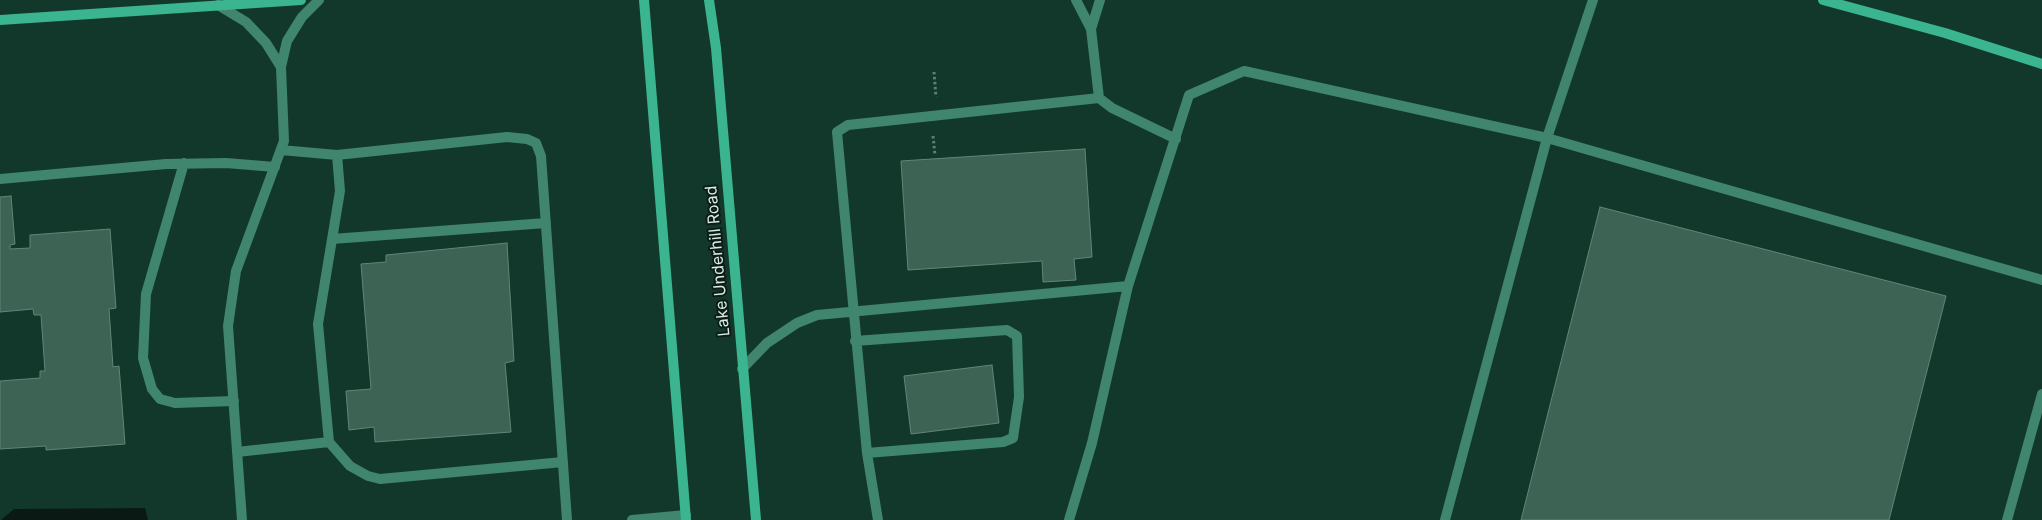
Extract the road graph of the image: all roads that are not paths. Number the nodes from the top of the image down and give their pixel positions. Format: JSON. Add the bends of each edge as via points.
{"nodes":[{"id":1,"x":301,"y":0,"type":"edge"},
{"id":2,"x":319,"y":0,"type":"edge"},
{"id":3,"x":644,"y":0,"type":"edge"},
{"id":4,"x":710,"y":0,"type":"edge"},
{"id":5,"x":1076,"y":0,"type":"edge"},
{"id":6,"x":1100,"y":0,"type":"edge"},
{"id":7,"x":1593,"y":0,"type":"edge"},
{"id":8,"x":1823,"y":0,"type":"edge"},
{"id":9,"x":218,"y":5,"type":"junction"},
{"id":10,"x":0,"y":20,"type":"edge"},
{"id":11,"x":1092,"y":29,"type":"junction"},
{"id":12,"x":2042,"y":64,"type":"edge"},
{"id":13,"x":280,"y":67,"type":"junction"},
{"id":14,"x":1099,"y":98,"type":"junction"},
{"id":15,"x":1547,"y":138,"type":"junction"},
{"id":16,"x":1176,"y":139,"type":"junction"},
{"id":17,"x":281,"y":150,"type":"junction"},
{"id":18,"x":337,"y":154,"type":"junction"},
{"id":19,"x":184,"y":164,"type":"junction"},
{"id":20,"x":275,"y":167,"type":"junction"},
{"id":21,"x":0,"y":179,"type":"edge"},
{"id":22,"x":546,"y":223,"type":"junction"},
{"id":23,"x":332,"y":239,"type":"junction"},
{"id":24,"x":2042,"y":280,"type":"edge"},
{"id":25,"x":1128,"y":286,"type":"junction"},
{"id":26,"x":852,"y":312,"type":"junction"},
{"id":27,"x":855,"y":341,"type":"junction"},
{"id":28,"x":742,"y":369,"type":"junction"},
{"id":29,"x":2042,"y":394,"type":"edge"},
{"id":30,"x":234,"y":401,"type":"junction"},
{"id":31,"x":329,"y":442,"type":"junction"},
{"id":32,"x":237,"y":452,"type":"junction"},
{"id":33,"x":867,"y":453,"type":"junction"},
{"id":34,"x":563,"y":462,"type":"junction"},
{"id":35,"x":686,"y":517,"type":"edge"},
{"id":36,"x":242,"y":520,"type":"edge"},
{"id":37,"x":567,"y":520,"type":"edge"},
{"id":38,"x":632,"y":520,"type":"edge"},
{"id":39,"x":756,"y":520,"type":"edge"},
{"id":40,"x":878,"y":520,"type":"edge"},
{"id":41,"x":1069,"y":520,"type":"edge"},
{"id":42,"x":1445,"y":520,"type":"edge"},
{"id":43,"x":2008,"y":520,"type":"edge"}],
"edges":[{"from":1,"to":9,"type":"street"},
{"from":2,"to":13,"type":"lane","via":[[302,17],[287,41]]},
{"from":3,"to":35,"type":"street"},
{"from":4,"to":28,"type":"street","name":"Lake Underhill Road"},
{"from":5,"to":11,"type":"lane"},
{"from":6,"to":11,"type":"lane"},
{"from":7,"to":15,"type":"lane"},
{"from":8,"to":12,"type":"street","via":[[1945,33]]},
{"from":9,"to":10,"type":"street"},
{"from":9,"to":13,"type":"lane","via":[[246,22],[266,44]]},
{"from":11,"to":14,"type":"lane"},
{"from":13,"to":17,"type":"lane","via":[[284,141]]},
{"from":14,"to":16,"type":"lane","via":[[1112,108]]},
{"from":14,"to":26,"type":"lane","via":[[848,125],[837,132]]},
{"from":15,"to":16,"type":"lane","via":[[1244,71],[1189,95]]},
{"from":15,"to":24,"type":"lane"},
{"from":15,"to":42,"type":"lane"},
{"from":16,"to":25,"type":"lane"},
{"from":17,"to":18,"type":"lane"},
{"from":17,"to":20,"type":"lane"},
{"from":18,"to":22,"type":"lane","via":[[507,137],[527,139],[536,143],[541,156]]},
{"from":18,"to":23,"type":"lane","via":[[340,191]]},
{"from":19,"to":20,"type":"lane"},
{"from":19,"to":21,"type":"lane"},
{"from":19,"to":30,"type":"lane","via":[[146,294],[143,358],[152,389],[160,399],[175,403]]},
{"from":20,"to":30,"type":"lane","via":[[236,271],[228,326]]},
{"from":22,"to":23,"type":"lane"},
{"from":22,"to":34,"type":"lane"},
{"from":23,"to":31,"type":"lane","via":[[318,324]]},
{"from":25,"to":26,"type":"lane"},
{"from":25,"to":41,"type":"lane","via":[[1092,443]]},
{"from":26,"to":27,"type":"lane"},
{"from":26,"to":28,"type":"lane","via":[[817,315],[797,323],[767,343]]},
{"from":27,"to":33,"type":"lane"},
{"from":27,"to":33,"type":"lane","via":[[1007,330],[1017,336],[1019,397],[1013,438],[1003,442]]},
{"from":28,"to":39,"type":"street","name":"Lake Underhill Road"},
{"from":29,"to":43,"type":"lane"},
{"from":30,"to":32,"type":"lane"},
{"from":31,"to":32,"type":"lane"},
{"from":31,"to":34,"type":"lane","via":[[350,466],[380,479]]},
{"from":32,"to":36,"type":"lane"},
{"from":33,"to":40,"type":"lane"},
{"from":34,"to":37,"type":"lane"},
{"from":35,"to":38,"type":"lane"}]}
